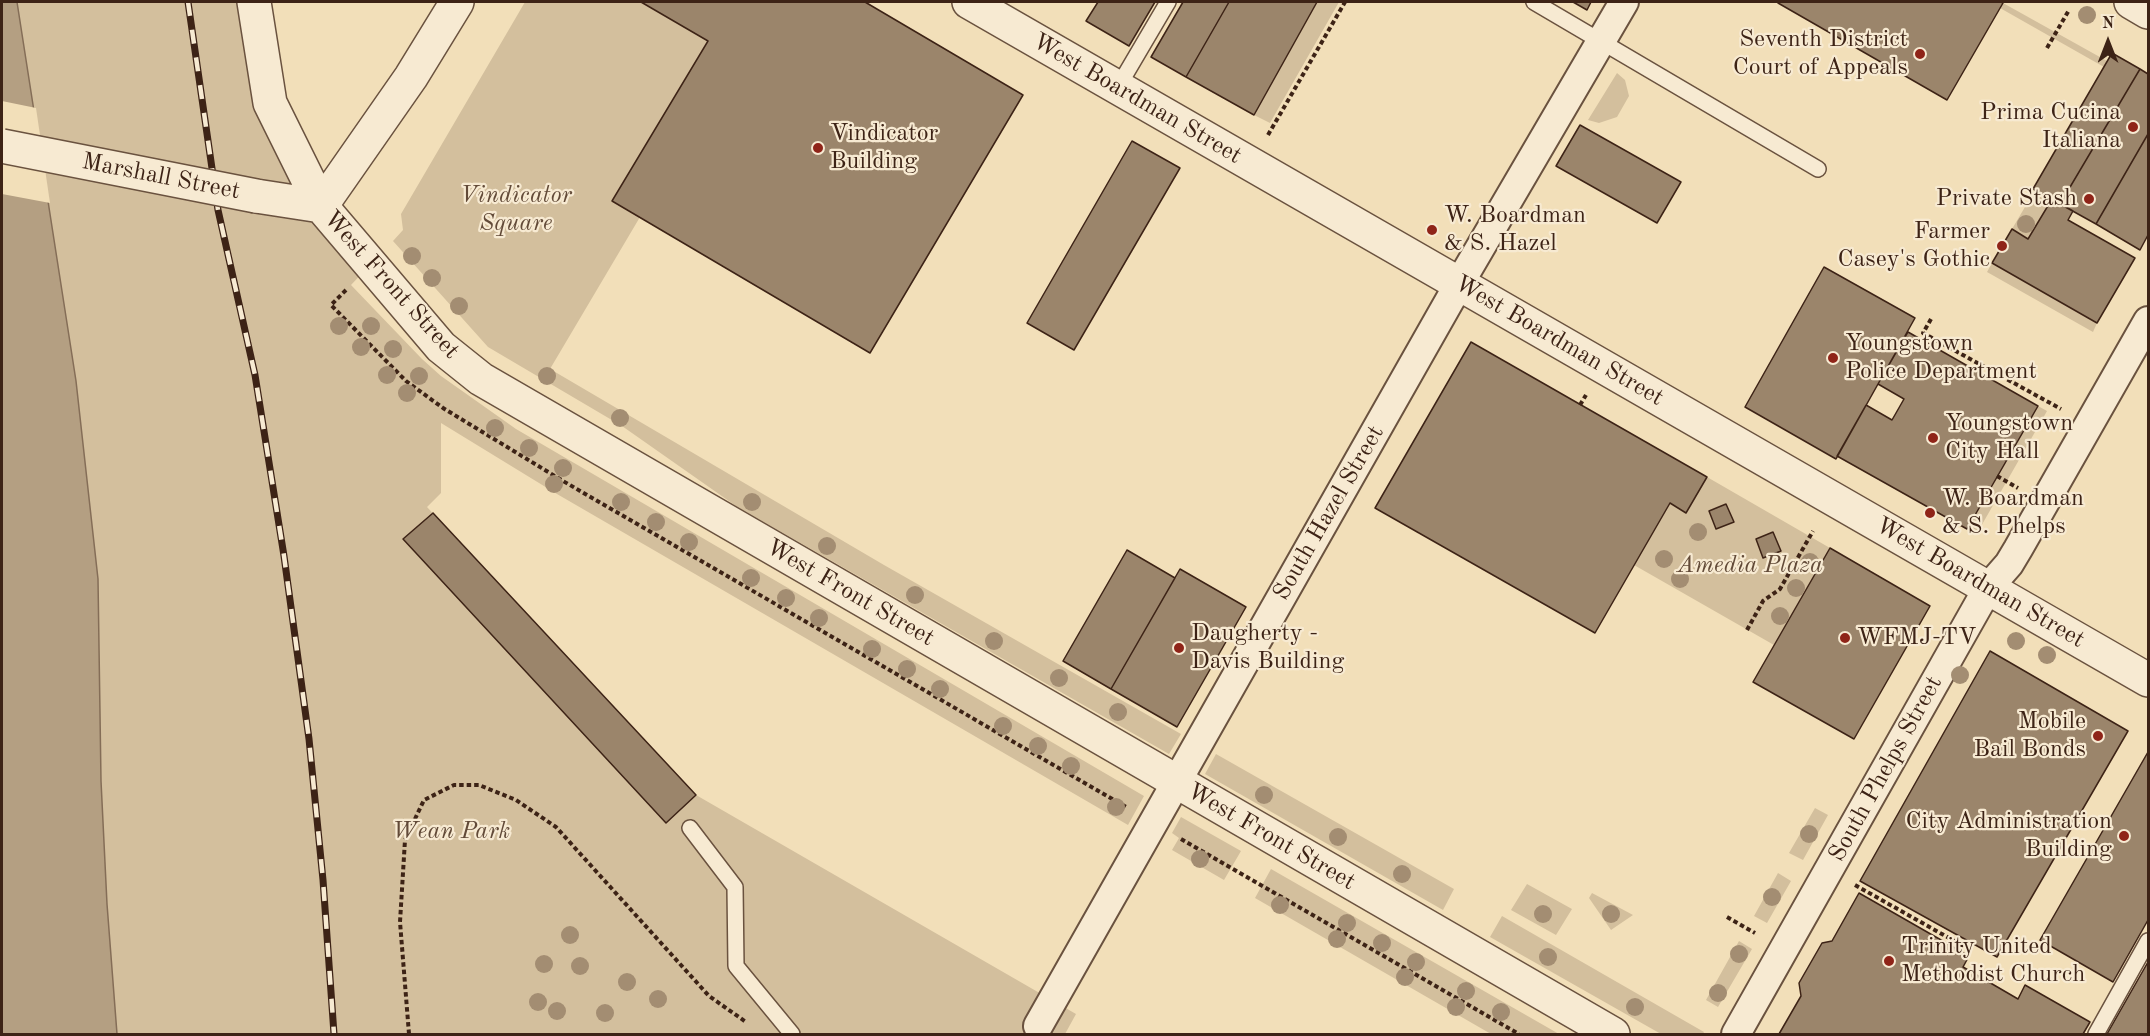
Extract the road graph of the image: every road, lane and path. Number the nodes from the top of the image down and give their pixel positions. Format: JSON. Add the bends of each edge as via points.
{"nodes":[{"id":1,"x":254,"y":2,"type":"edge"},
{"id":2,"x":457,"y":2,"type":"edge"},
{"id":3,"x":969,"y":2,"type":"edge"},
{"id":4,"x":1167,"y":2,"type":"edge"},
{"id":5,"x":1346,"y":2,"type":"edge"},
{"id":6,"x":1534,"y":2,"type":"edge"},
{"id":7,"x":1624,"y":2,"type":"edge"},
{"id":8,"x":2131,"y":2,"type":"edge"},
{"id":9,"x":2069,"y":10,"type":"dead end"},
{"id":10,"x":2148,"y":12,"type":"edge"},
{"id":11,"x":1601,"y":41,"type":"junction"},
{"id":12,"x":2047,"y":48,"type":"dead end"},
{"id":13,"x":1118,"y":87,"type":"junction"},
{"id":14,"x":2,"y":146,"type":"edge"},
{"id":15,"x":1251,"y":164,"type":"junction"},
{"id":16,"x":1818,"y":168,"type":"dead end"},
{"id":17,"x":321,"y":206,"type":"junction"},
{"id":18,"x":1459,"y":284,"type":"junction"},
{"id":19,"x":331,"y":304,"type":"dead end"},
{"id":20,"x":1931,"y":319,"type":"dead end"},
{"id":21,"x":2148,"y":321,"type":"edge"},
{"id":22,"x":2067,"y":412,"type":"dead end"},
{"id":23,"x":1997,"y":476,"type":"dead end"},
{"id":24,"x":2022,"y":490,"type":"dead end"},
{"id":25,"x":1813,"y":531,"type":"dead end"},
{"id":26,"x":1988,"y":588,"type":"junction"},
{"id":27,"x":1747,"y":630,"type":"dead end"},
{"id":28,"x":2148,"y":680,"type":"edge"},
{"id":29,"x":1177,"y":783,"type":"junction"},
{"id":30,"x":1135,"y":812,"type":"dead end"},
{"id":31,"x":690,"y":828,"type":"dead end"},
{"id":32,"x":1179,"y":838,"type":"dead end"},
{"id":33,"x":1829,"y":870,"type":"junction"},
{"id":34,"x":1727,"y":917,"type":"dead end"},
{"id":35,"x":1760,"y":935,"type":"dead end"},
{"id":36,"x":2148,"y":941,"type":"edge"},
{"id":37,"x":1972,"y":951,"type":"dead end"},
{"id":38,"x":755,"y":1026,"type":"dead end"},
{"id":39,"x":1036,"y":1030,"type":"edge"},
{"id":40,"x":408,"y":1035,"type":"edge"},
{"id":41,"x":792,"y":1035,"type":"edge"},
{"id":42,"x":1519,"y":1035,"type":"edge"},
{"id":43,"x":1613,"y":1035,"type":"edge"},
{"id":44,"x":1736,"y":1035,"type":"edge"},
{"id":45,"x":2096,"y":1035,"type":"edge"}],
"edges":[{"from":1,"to":17,"type":"street","name":"West Front Street","via":[[270,103]]},
{"from":2,"to":17,"type":"street","via":[[411,77]]},
{"from":3,"to":13,"type":"street","name":"West Boardman Street"},
{"from":4,"to":13,"type":"lane"},
{"from":5,"to":15,"type":"path"},
{"from":6,"to":11,"type":"lane"},
{"from":7,"to":11,"type":"street","name":"South Hazel Street"},
{"from":8,"to":10,"type":"street"},
{"from":9,"to":12,"type":"path"},
{"from":11,"to":16,"type":"lane"},
{"from":11,"to":18,"type":"street","name":"South Hazel Street"},
{"from":13,"to":15,"type":"street","name":"West Boardman Street"},
{"from":14,"to":17,"type":"street","name":"Marshall Street","bridge":true},
{"from":15,"to":18,"type":"street","name":"West Boardman Street"},
{"from":17,"to":29,"type":"street","name":"West Front Street","via":[[441,348],[480,379]]},
{"from":18,"to":26,"type":"street","name":"West Boardman Street"},
{"from":18,"to":29,"type":"street","name":"South Hazel Street"},
{"from":19,"to":30,"type":"path","via":[[406,381],[443,408]]},
{"from":20,"to":22,"type":"path","via":[[1923,333]]},
{"from":21,"to":26,"type":"street","name":"South Phelps Street","via":[[2018,549]]},
{"from":23,"to":24,"type":"path"},
{"from":25,"to":27,"type":"path","via":[[1780,589],[1764,601]]},
{"from":26,"to":28,"type":"street","name":"West Boardman Street"},
{"from":26,"to":33,"type":"street","name":"South Phelps Street"},
{"from":29,"to":39,"type":"street","name":"South Hazel Street"},
{"from":29,"to":43,"type":"street","name":"West Front Street"},
{"from":31,"to":41,"type":"lane","via":[[735,887],[736,966]]},
{"from":32,"to":42,"type":"path"},
{"from":33,"to":37,"type":"path"},
{"from":33,"to":44,"type":"street","name":"South Phelps Street"},
{"from":34,"to":35,"type":"path"},
{"from":36,"to":45,"type":"lane"},
{"from":38,"to":40,"type":"path","via":[[709,996],[556,827],[516,800],[479,785],[454,785],[424,800],[405,840],[400,922]]}]}
